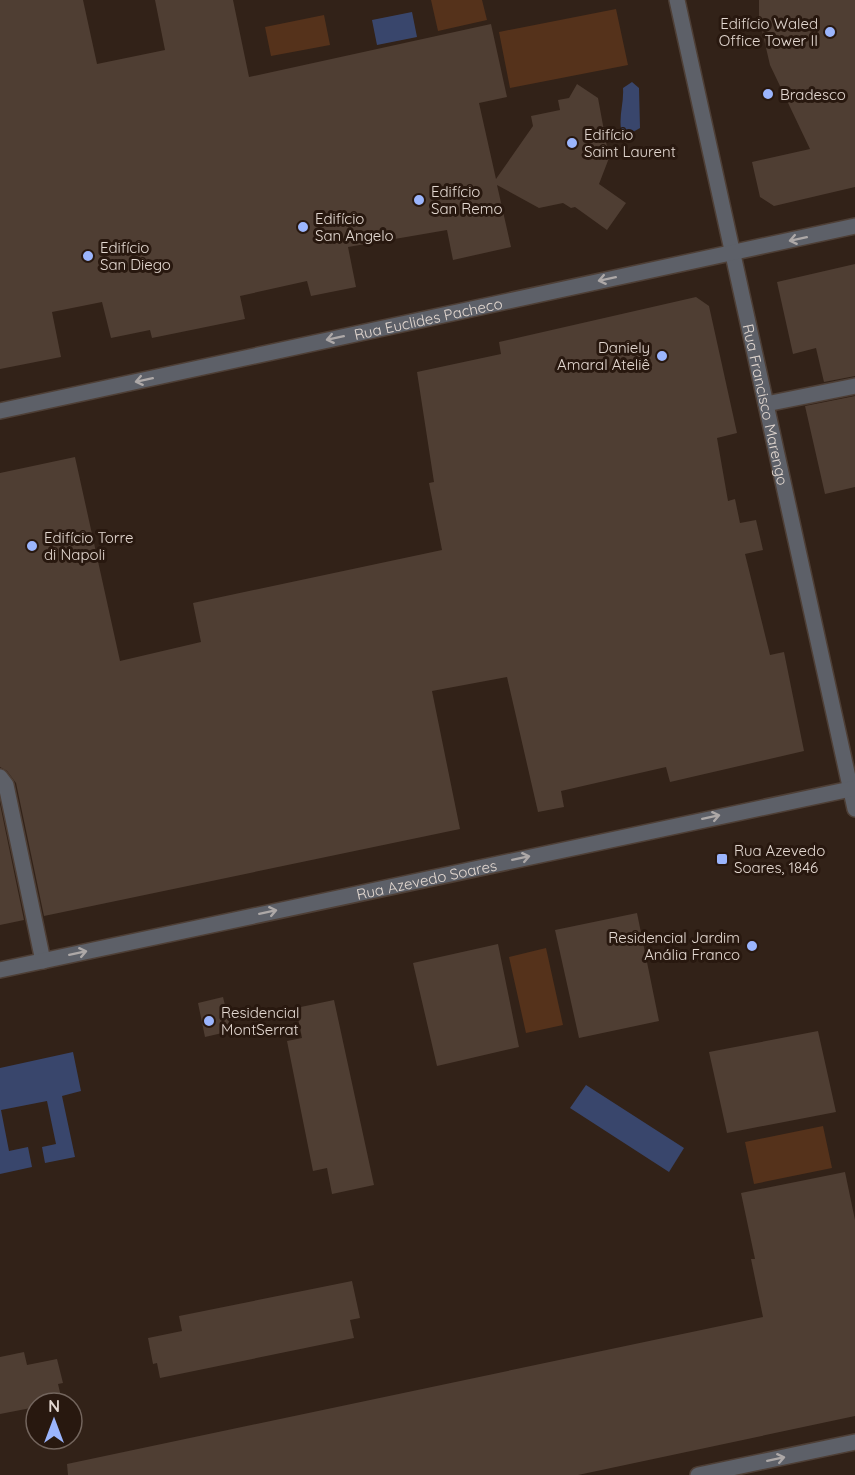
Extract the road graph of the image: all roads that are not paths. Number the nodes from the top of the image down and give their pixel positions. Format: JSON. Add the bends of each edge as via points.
{"nodes":[{"id":1,"x":677,"y":0,"type":"edge"},
{"id":2,"x":855,"y":226,"type":"edge"},
{"id":3,"x":734,"y":252,"type":"junction"},
{"id":4,"x":855,"y":386,"type":"edge"},
{"id":5,"x":766,"y":404,"type":"junction"},
{"id":6,"x":0,"y":411,"type":"edge"},
{"id":7,"x":0,"y":777,"type":"edge"},
{"id":8,"x":853,"y":788,"type":"edge"},
{"id":9,"x":855,"y":809,"type":"edge"},
{"id":10,"x":43,"y":961,"type":"junction"},
{"id":11,"x":0,"y":970,"type":"edge"},
{"id":12,"x":855,"y":1442,"type":"edge"},
{"id":13,"x":698,"y":1475,"type":"edge"}],
"edges":[{"from":1,"to":3,"type":"street","name":"Rua Francisco Marengo"},
{"from":2,"to":3,"type":"street","name":"Rua Euclides Pacheco","one_way":true},
{"from":3,"to":5,"type":"street","name":"Rua Francisco Marengo"},
{"from":3,"to":6,"type":"street","name":"Rua Euclides Pacheco","one_way":true},
{"from":4,"to":5,"type":"street"},
{"from":5,"to":8,"type":"street","name":"Rua Francisco Marengo"},
{"from":7,"to":10,"type":"street","via":[[6,785]]},
{"from":8,"to":9,"type":"street","name":"Rua Francisco Marengo"},
{"from":10,"to":8,"type":"street","name":"Rua Azevedo Soares","one_way":true},
{"from":10,"to":11,"type":"street","name":"Rua Azevedo Soares"},
{"from":13,"to":12,"type":"street","one_way":true}]}
